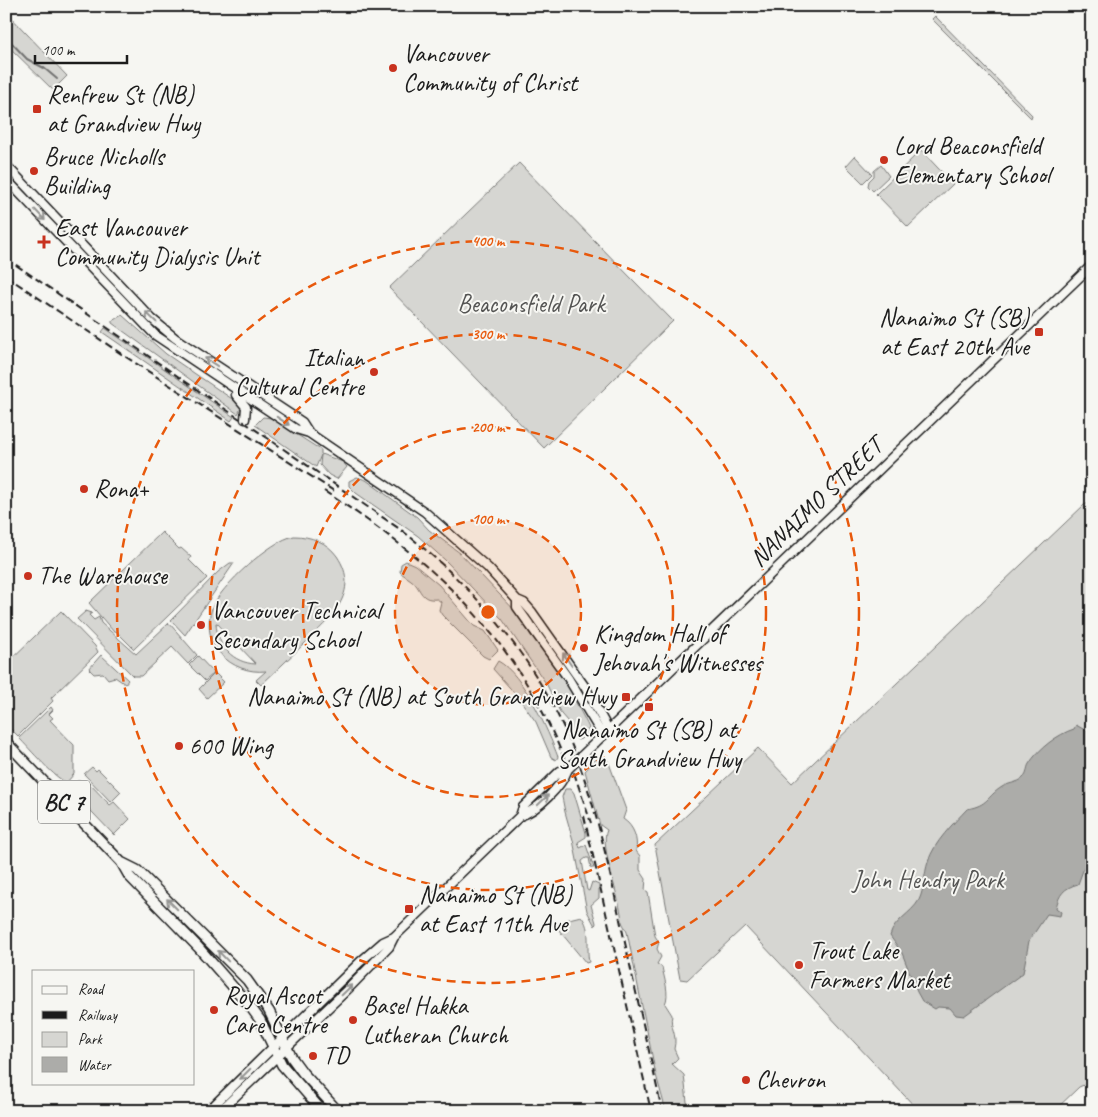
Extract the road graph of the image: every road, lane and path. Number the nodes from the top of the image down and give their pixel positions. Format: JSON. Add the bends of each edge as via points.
{"nodes":[{"id":1,"x":6,"y":164,"type":"edge"},
{"id":2,"x":6,"y":179,"type":"edge"},
{"id":3,"x":1092,"y":264,"type":"edge"},
{"id":4,"x":221,"y":381,"type":"junction"},
{"id":5,"x":245,"y":419,"type":"dead end"},
{"id":6,"x":309,"y":433,"type":"junction"},
{"id":7,"x":606,"y":733,"type":"junction"},
{"id":8,"x":6,"y":742,"type":"edge"},
{"id":9,"x":564,"y":770,"type":"junction"},
{"id":10,"x":520,"y":816,"type":"junction"},
{"id":11,"x":121,"y":862,"type":"junction"},
{"id":12,"x":394,"y":937,"type":"junction"},
{"id":13,"x":282,"y":1037,"type":"junction"},
{"id":14,"x":273,"y":1046,"type":"junction"},
{"id":15,"x":287,"y":1048,"type":"junction"},
{"id":16,"x":278,"y":1056,"type":"junction"},
{"id":17,"x":208,"y":1111,"type":"edge"},
{"id":18,"x":220,"y":1111,"type":"edge"},
{"id":19,"x":322,"y":1111,"type":"edge"},
{"id":20,"x":338,"y":1111,"type":"edge"}],
"edges":[{"from":6,"to":1,"type":"main road","one_way":true,"via":[[302,422],[152,319]]},
{"from":2,"to":4,"type":"main road","one_way":true,"via":[[155,335]]},
{"from":3,"to":7,"type":"main road","name":"NANAIMO STREET"},
{"from":4,"to":5,"type":"main road","via":[[244,403]]},
{"from":4,"to":6,"type":"main road","one_way":true,"via":[[296,429]]},
{"from":6,"to":7,"type":"main road","via":[[425,512],[488,568],[516,600]]},
{"from":7,"to":9,"type":"main road","name":"NANAIMO STREET","bridge":true},
{"from":8,"to":11,"type":"main road","number":"BC 7"},
{"from":9,"to":10,"type":"main road","name":"NANAIMO STREET","via":[[523,807]]},
{"from":10,"to":9,"type":"main road","name":"NANAIMO STREET","one_way":true,"via":[[529,813],[563,780]]},
{"from":10,"to":12,"type":"main road","name":"NANAIMO STREET"},
{"from":13,"to":11,"type":"main road","number":"BC 7","one_way":true,"via":[[269,1011],[247,980],[137,870]]},
{"from":11,"to":14,"type":"main road","number":"BC 7","via":[[129,876],[198,946],[249,1005]]},
{"from":12,"to":13,"type":"main road","name":"NANAIMO STREET","via":[[360,962]]},
{"from":15,"to":12,"type":"main road","name":"NANAIMO STREET","one_way":true,"via":[[384,952]]},
{"from":13,"to":14,"type":"main road","name":"NANAIMO STREET"},
{"from":13,"to":15,"type":"main road","number":"BC 7"},
{"from":14,"to":16,"type":"main road","number":"BC 7"},
{"from":14,"to":17,"type":"main road","name":"NANAIMO STREET","one_way":true},
{"from":15,"to":16,"type":"main road","name":"NANAIMO STREET"},
{"from":15,"to":20,"type":"main road","number":"BC 7","via":[[303,1073]]},
{"from":16,"to":18,"type":"main road","name":"NANAIMO STREET"},
{"from":16,"to":19,"type":"main road","number":"BC 7","via":[[287,1072]]}]}
